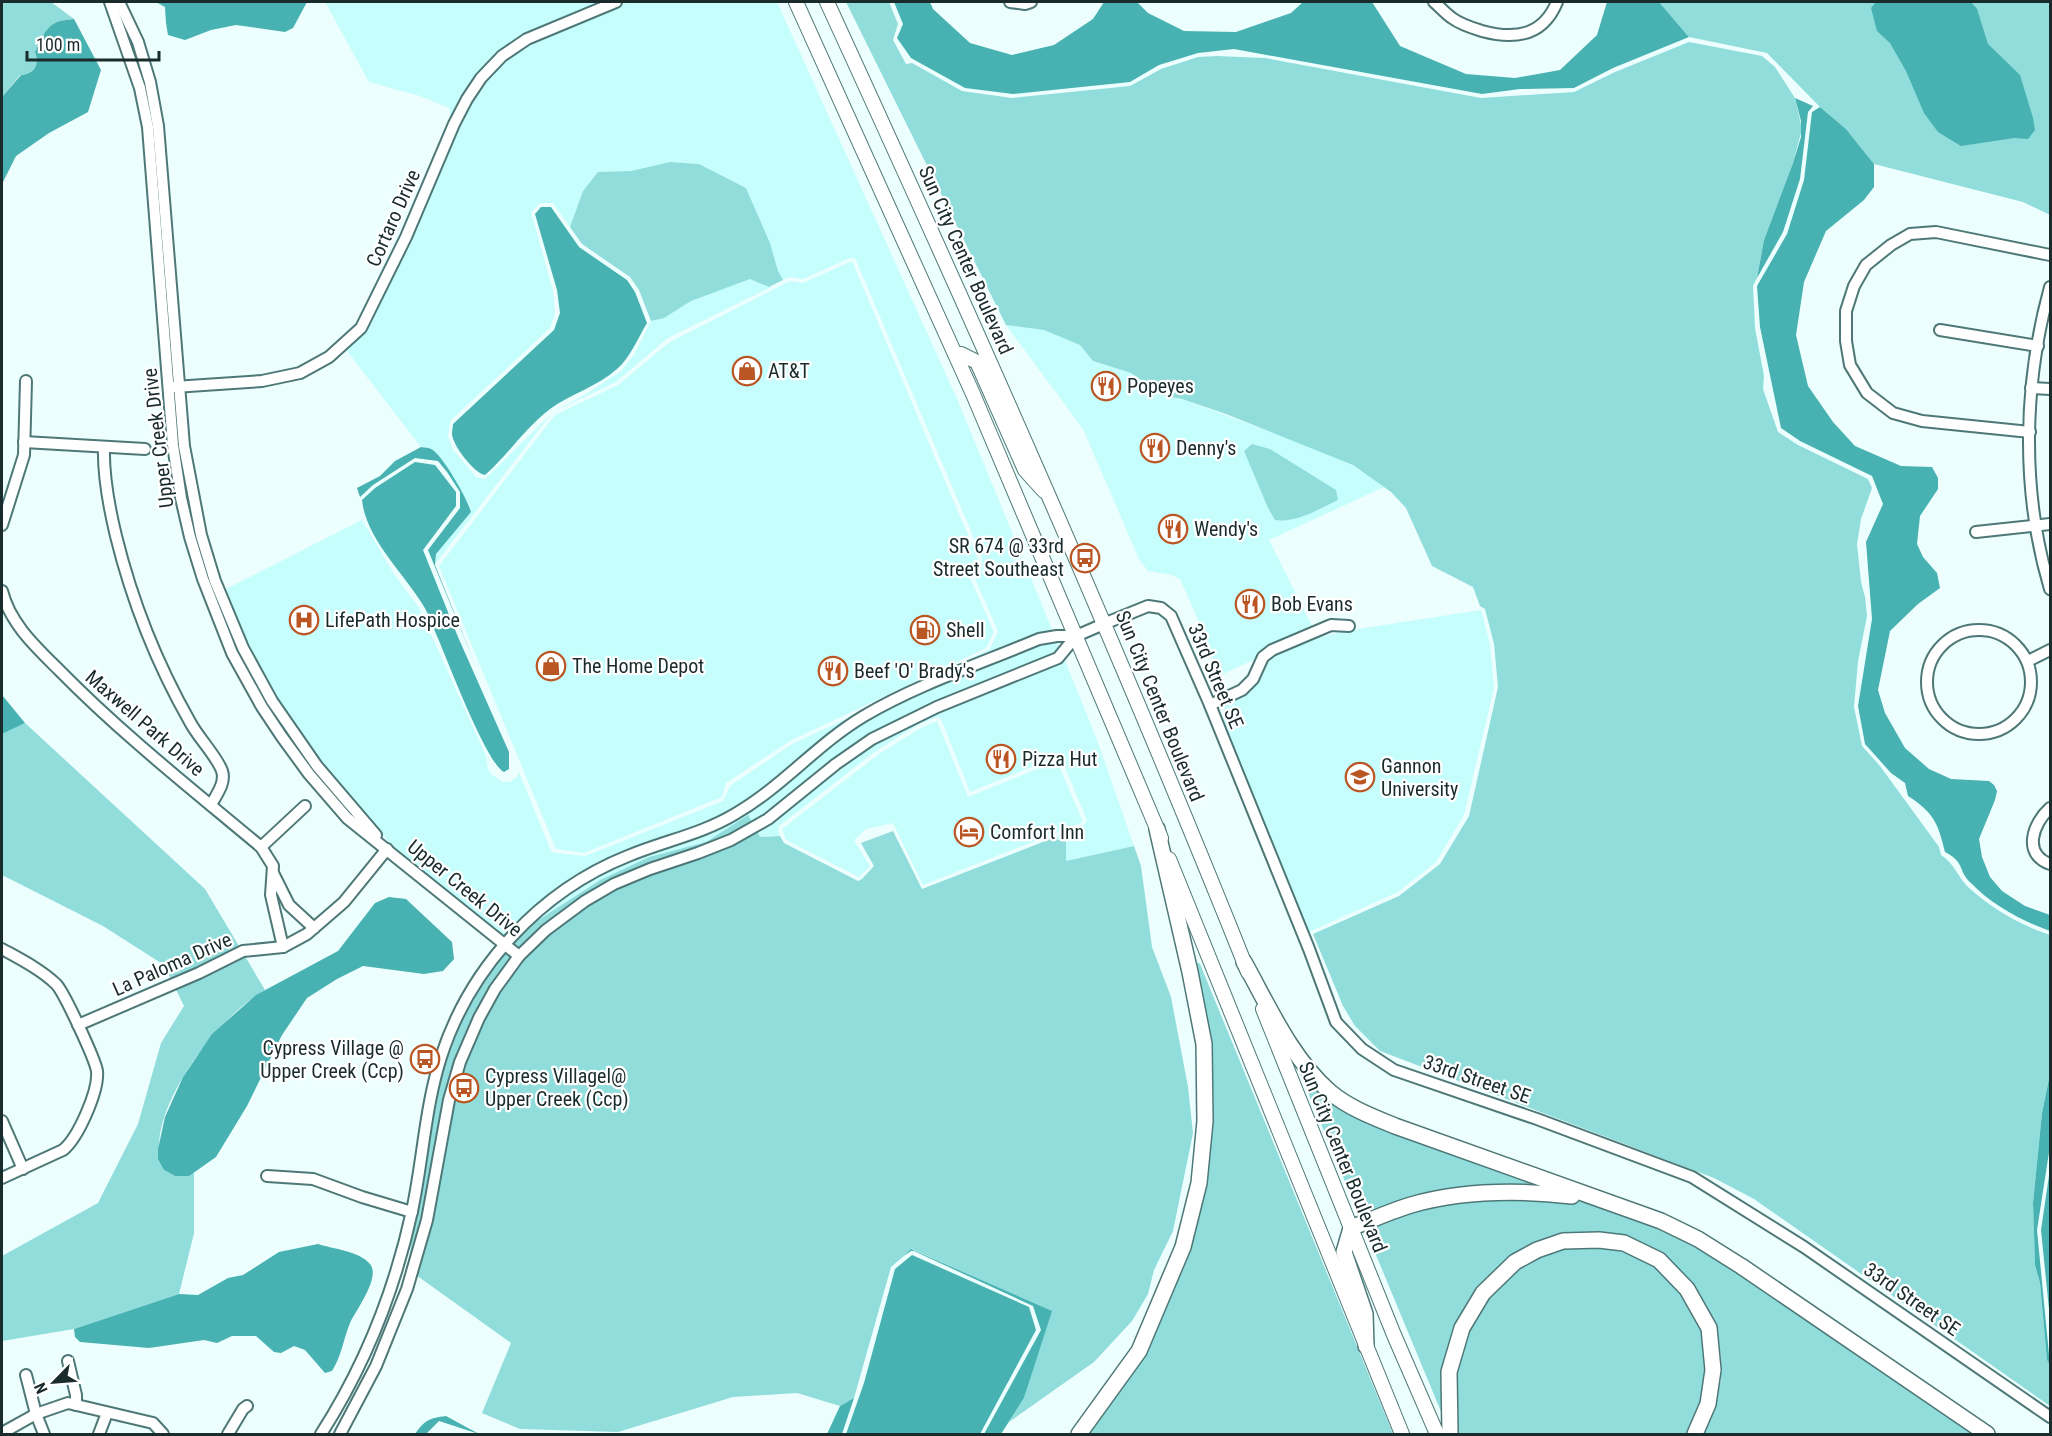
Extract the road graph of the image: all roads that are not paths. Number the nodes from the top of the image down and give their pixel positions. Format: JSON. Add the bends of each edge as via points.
{"nodes":[{"id":1,"x":110,"y":2,"type":"edge"},
{"id":2,"x":119,"y":2,"type":"edge"},
{"id":3,"x":616,"y":2,"type":"edge"},
{"id":4,"x":796,"y":2,"type":"edge"},
{"id":5,"x":827,"y":2,"type":"edge"},
{"id":6,"x":1010,"y":2,"type":"edge"},
{"id":7,"x":1031,"y":2,"type":"edge"},
{"id":8,"x":1434,"y":2,"type":"edge"},
{"id":9,"x":1557,"y":2,"type":"edge"},
{"id":10,"x":2050,"y":255,"type":"edge"},
{"id":11,"x":2050,"y":288,"type":"edge"},
{"id":12,"x":1940,"y":330,"type":"dead end"},
{"id":13,"x":2038,"y":346,"type":"junction"},
{"id":14,"x":955,"y":354,"type":"junction"},
{"id":15,"x":26,"y":381,"type":"dead end"},
{"id":16,"x":174,"y":387,"type":"junction"},
{"id":17,"x":2031,"y":388,"type":"junction"},
{"id":18,"x":2050,"y":389,"type":"edge"},
{"id":19,"x":2030,"y":432,"type":"junction"},
{"id":20,"x":24,"y":442,"type":"junction"},
{"id":21,"x":104,"y":447,"type":"junction"},
{"id":22,"x":145,"y":449,"type":"dead end"},
{"id":23,"x":1051,"y":500,"type":"junction"},
{"id":24,"x":2050,"y":524,"type":"edge"},
{"id":25,"x":2,"y":525,"type":"edge"},
{"id":26,"x":2036,"y":527,"type":"junction"},
{"id":27,"x":1976,"y":532,"type":"dead end"},
{"id":28,"x":2050,"y":589,"type":"edge"},
{"id":29,"x":2,"y":591,"type":"edge"},
{"id":30,"x":1106,"y":623,"type":"junction"},
{"id":31,"x":1349,"y":626,"type":"dead end"},
{"id":32,"x":1076,"y":636,"type":"junction"},
{"id":33,"x":2050,"y":650,"type":"edge"},
{"id":34,"x":2028,"y":661,"type":"junction"},
{"id":35,"x":1210,"y":705,"type":"junction"},
{"id":36,"x":211,"y":804,"type":"junction"},
{"id":37,"x":305,"y":806,"type":"dead end"},
{"id":38,"x":2050,"y":808,"type":"edge"},
{"id":39,"x":1157,"y":829,"type":"junction"},
{"id":40,"x":261,"y":847,"type":"junction"},
{"id":41,"x":387,"y":849,"type":"junction"},
{"id":42,"x":2050,"y":864,"type":"edge"},
{"id":43,"x":273,"y":873,"type":"junction"},
{"id":44,"x":314,"y":928,"type":"junction"},
{"id":45,"x":504,"y":943,"type":"junction"},
{"id":46,"x":283,"y":947,"type":"junction"},
{"id":47,"x":2,"y":949,"type":"edge"},
{"id":48,"x":519,"y":956,"type":"junction"},
{"id":49,"x":1245,"y":962,"type":"junction"},
{"id":50,"x":78,"y":1025,"type":"junction"},
{"id":51,"x":2,"y":1120,"type":"edge"},
{"id":52,"x":23,"y":1169,"type":"junction"},
{"id":53,"x":267,"y":1176,"type":"dead end"},
{"id":54,"x":2,"y":1179,"type":"edge"},
{"id":55,"x":1599,"y":1199,"type":"junction"},
{"id":56,"x":412,"y":1212,"type":"junction"},
{"id":57,"x":1351,"y":1228,"type":"junction"},
{"id":58,"x":1366,"y":1346,"type":"junction"},
{"id":59,"x":68,"y":1361,"type":"dead end"},
{"id":60,"x":27,"y":1375,"type":"dead end"},
{"id":61,"x":76,"y":1405,"type":"junction"},
{"id":62,"x":247,"y":1406,"type":"dead end"},
{"id":63,"x":108,"y":1413,"type":"junction"},
{"id":64,"x":36,"y":1414,"type":"junction"},
{"id":65,"x":2050,"y":1417,"type":"edge"},
{"id":66,"x":2,"y":1433,"type":"edge"},
{"id":67,"x":44,"y":1434,"type":"edge"},
{"id":68,"x":99,"y":1434,"type":"edge"},
{"id":69,"x":163,"y":1434,"type":"edge"},
{"id":70,"x":228,"y":1434,"type":"edge"},
{"id":71,"x":321,"y":1434,"type":"edge"},
{"id":72,"x":340,"y":1434,"type":"edge"},
{"id":73,"x":1079,"y":1434,"type":"edge"},
{"id":74,"x":1402,"y":1434,"type":"edge"},
{"id":75,"x":1437,"y":1434,"type":"edge"},
{"id":76,"x":1450,"y":1434,"type":"edge"},
{"id":77,"x":1695,"y":1434,"type":"edge"},
{"id":78,"x":1987,"y":1434,"type":"edge"}],
"edges":[{"from":1,"to":16,"type":"street","name":"Upper Creek Drive","via":[[140,88],[148,127]]},
{"from":2,"to":16,"type":"street","name":"Upper Creek Drive","via":[[138,42],[159,126]]},
{"from":3,"to":16,"type":"street","name":"Cortaro Drive","via":[[527,39],[502,56],[481,78],[454,124],[406,237],[361,328],[328,357],[300,373],[262,381]]},
{"from":4,"to":14,"type":"main road"},
{"from":5,"to":23,"type":"main road","name":"Sun City Center Boulevard"},
{"from":6,"to":7,"type":"street"},
{"from":8,"to":9,"type":"street","via":[[1452,18],[1473,28],[1509,36],[1540,27]]},
{"from":10,"to":19,"type":"street","via":[[1936,232],[1910,234],[1866,265],[1846,310],[1850,365],[1867,393],[1893,413],[1922,421]]},
{"from":11,"to":13,"type":"street"},
{"from":12,"to":13,"type":"street"},
{"from":13,"to":17,"type":"street"},
{"from":14,"to":23,"type":"main road","via":[[977,362],[1024,470]]},
{"from":14,"to":32,"type":"main road"},
{"from":15,"to":20,"type":"street"},
{"from":16,"to":41,"type":"street","name":"Upper Creek Drive","via":[[173,445],[181,498],[203,579],[232,653],[262,707],[309,774],[347,818]]},
{"from":17,"to":18,"type":"street"},
{"from":17,"to":19,"type":"street"},
{"from":19,"to":26,"type":"street","via":[[2030,484]]},
{"from":20,"to":21,"type":"street"},
{"from":20,"to":25,"type":"street","via":[[24,455]]},
{"from":21,"to":22,"type":"street"},
{"from":21,"to":36,"type":"street","via":[[109,506],[146,632],[190,723],[222,771],[223,783]]},
{"from":23,"to":30,"type":"main road","name":"Sun City Center Boulevard"},
{"from":24,"to":26,"type":"street"},
{"from":26,"to":27,"type":"street"},
{"from":26,"to":28,"type":"street"},
{"from":29,"to":36,"type":"street","name":"Maxwell Park Drive","via":[[21,631],[36,647],[98,709]]},
{"from":30,"to":32,"type":"street","name":"33rd Street SE"},
{"from":30,"to":35,"type":"street","name":"33rd Street SE","via":[[1148,606],[1171,616]]},
{"from":30,"to":49,"type":"main road","name":"Sun City Center Boulevard"},
{"from":31,"to":35,"type":"street","via":[[1331,625],[1272,650],[1242,690]]},
{"from":32,"to":39,"type":"main road"},
{"from":32,"to":45,"type":"street","via":[[1039,639],[879,708],[829,740],[769,792],[736,814],[710,828],[624,857],[582,879],[555,896]]},
{"from":32,"to":48,"type":"street","via":[[1058,658],[937,707],[872,739],[768,819],[731,840],[614,884],[546,930]]},
{"from":33,"to":34,"type":"street"},
{"from":34,"to":34,"type":"street","via":[[2014,642],[1993,630],[1969,629],[1958,633],[1947,638],[1932,656],[1925,679],[1930,702],[1943,722],[1964,733],[1988,734],[2010,725],[2025,707],[2032,684]]},
{"from":35,"to":65,"type":"street","name":"33rd Street SE","via":[[1336,1022],[1362,1049],[1394,1070],[1692,1177],[1804,1247]]},
{"from":36,"to":40,"type":"street","name":"Maxwell Park Drive"},
{"from":37,"to":40,"type":"street"},
{"from":38,"to":42,"type":"street","via":[[2032,833],[2035,852]]},
{"from":39,"to":58,"type":"main road"},
{"from":39,"to":73,"type":"highway","via":[[1204,1044],[1205,1121],[1199,1183],[1183,1247],[1139,1351]]},
{"from":40,"to":43,"type":"street","name":"Maxwell Park Drive"},
{"from":41,"to":44,"type":"street","name":"La Paloma Drive","via":[[344,902]]},
{"from":41,"to":45,"type":"street","name":"Upper Creek Drive"},
{"from":43,"to":44,"type":"street","name":"Maxwell Park Drive","via":[[289,905]]},
{"from":43,"to":46,"type":"street","name":"Maxwell Park Drive","via":[[271,896]]},
{"from":44,"to":46,"type":"street","name":"La Paloma Drive"},
{"from":45,"to":48,"type":"street","name":"Upper Creek Drive"},
{"from":45,"to":56,"type":"street","via":[[473,987],[441,1057]]},
{"from":46,"to":50,"type":"street","name":"La Paloma Drive","via":[[243,951]]},
{"from":47,"to":50,"type":"street","via":[[58,985]]},
{"from":48,"to":72,"type":"street","via":[[495,989],[460,1062],[427,1220],[406,1289],[376,1366]]},
{"from":49,"to":55,"type":"highway","via":[[1296,1054],[1331,1092],[1360,1111],[1395,1126]]},
{"from":49,"to":57,"type":"main road","name":"Sun City Center Boulevard"},
{"from":50,"to":52,"type":"street","via":[[97,1071],[95,1092],[71,1143]]},
{"from":51,"to":52,"type":"street"},
{"from":52,"to":54,"type":"street"},
{"from":53,"to":56,"type":"street","via":[[313,1179]]},
{"from":55,"to":57,"type":"highway","via":[[1537,1192],[1487,1192],[1412,1205]]},
{"from":55,"to":78,"type":"highway","via":[[1661,1221],[1707,1244]]},
{"from":56,"to":71,"type":"street","via":[[374,1333],[340,1405]]},
{"from":57,"to":58,"type":"highway","via":[[1344,1252],[1365,1314]]},
{"from":57,"to":75,"type":"main road","name":"Sun City Center Boulevard"},
{"from":58,"to":74,"type":"main road"},
{"from":59,"to":61,"type":"street"},
{"from":60,"to":64,"type":"street"},
{"from":61,"to":63,"type":"street"},
{"from":61,"to":64,"type":"street","via":[[68,1403]]},
{"from":62,"to":70,"type":"street"},
{"from":63,"to":68,"type":"street"},
{"from":63,"to":69,"type":"street","via":[[153,1423]]},
{"from":64,"to":66,"type":"street"},
{"from":64,"to":67,"type":"street"},
{"from":76,"to":77,"type":"highway","via":[[1449,1372],[1462,1328],[1483,1293],[1515,1262],[1537,1250],[1563,1241],[1599,1240],[1624,1243],[1659,1260],[1687,1289],[1709,1328],[1713,1370],[1708,1404]]}]}
